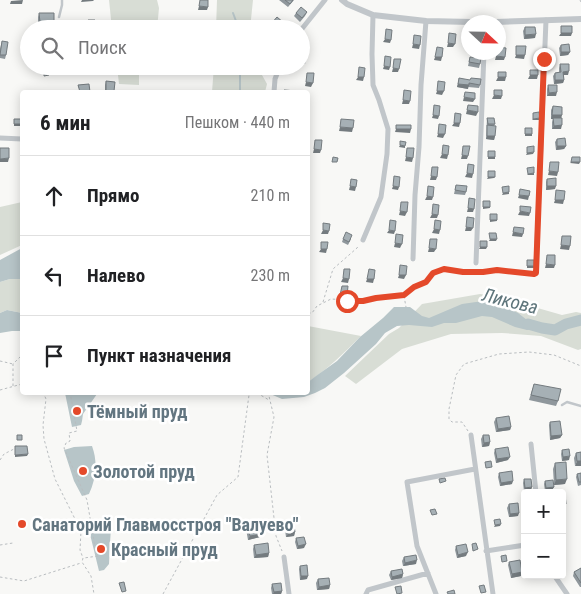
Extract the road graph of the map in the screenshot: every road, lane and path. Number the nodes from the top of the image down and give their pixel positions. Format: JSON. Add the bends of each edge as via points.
{"nodes":[{"id":1,"x":62,"y":0,"type":"edge"},
{"id":2,"x":325,"y":0,"type":"edge"},
{"id":3,"x":342,"y":0,"type":"edge"},
{"id":4,"x":373,"y":15,"type":"junction"},
{"id":5,"x":59,"y":17,"type":"dead end"},
{"id":6,"x":581,"y":19,"type":"edge"},
{"id":7,"x":309,"y":20,"type":"edge"},
{"id":8,"x":546,"y":20,"type":"junction"},
{"id":9,"x":426,"y":21,"type":"junction"},
{"id":10,"x":461,"y":22,"type":"edge"},
{"id":11,"x":506,"y":22,"type":"edge"},
{"id":12,"x":484,"y":60,"type":"edge"},
{"id":13,"x":277,"y":75,"type":"edge"},
{"id":14,"x":274,"y":90,"type":"edge"},
{"id":15,"x":0,"y":138,"type":"edge"},
{"id":16,"x":20,"y":140,"type":"edge"},
{"id":17,"x":363,"y":240,"type":"joint"},
{"id":18,"x":413,"y":259,"type":"dead end"},
{"id":19,"x":476,"y":263,"type":"dead end"},
{"id":20,"x":536,"y":267,"type":"joint"},
{"id":21,"x":404,"y":295,"type":"junction"},
{"id":22,"x":323,"y":303,"type":"junction"},
{"id":23,"x":406,"y":307,"type":"dead end"},
{"id":24,"x":310,"y":312,"type":"edge"},
{"id":25,"x":20,"y":357,"type":"edge"},
{"id":26,"x":0,"y":361,"type":"edge"},
{"id":27,"x":13,"y":364,"type":"junction"},
{"id":28,"x":581,"y":366,"type":"edge"},
{"id":29,"x":20,"y":384,"type":"edge"},
{"id":30,"x":14,"y":386,"type":"junction"},
{"id":31,"x":0,"y":390,"type":"edge"},
{"id":32,"x":44,"y":395,"type":"edge"},
{"id":33,"x":71,"y":395,"type":"edge"},
{"id":34,"x":249,"y":395,"type":"edge"},
{"id":35,"x":261,"y":395,"type":"edge"},
{"id":36,"x":268,"y":395,"type":"edge"},
{"id":37,"x":269,"y":400,"type":"junction"},
{"id":38,"x":562,"y":405,"type":"dead end"},
{"id":39,"x":581,"y":406,"type":"edge"},
{"id":40,"x":470,"y":434,"type":"joint"},
{"id":41,"x":531,"y":444,"type":"dead end"},
{"id":42,"x":14,"y":449,"type":"edge"},
{"id":43,"x":0,"y":460,"type":"edge"},
{"id":44,"x":476,"y":469,"type":"junction"},
{"id":45,"x":536,"y":489,"type":"edge"},
{"id":46,"x":90,"y":518,"type":"junction"},
{"id":47,"x":79,"y":526,"type":"junction"},
{"id":48,"x":13,"y":543,"type":"dead end"},
{"id":49,"x":0,"y":545,"type":"edge"},
{"id":50,"x":521,"y":546,"type":"edge"},
{"id":51,"x":486,"y":551,"type":"junction"},
{"id":52,"x":284,"y":557,"type":"joint"},
{"id":53,"x":83,"y":558,"type":"junction"},
{"id":54,"x":82,"y":562,"type":"junction"},
{"id":55,"x":428,"y":573,"type":"junction"},
{"id":56,"x":0,"y":577,"type":"edge"},
{"id":57,"x":557,"y":579,"type":"edge"},
{"id":58,"x":94,"y":594,"type":"edge"},
{"id":59,"x":163,"y":594,"type":"edge"},
{"id":60,"x":289,"y":594,"type":"edge"},
{"id":61,"x":366,"y":594,"type":"edge"},
{"id":62,"x":436,"y":594,"type":"edge"},
{"id":63,"x":493,"y":594,"type":"edge"},
{"id":64,"x":568,"y":594,"type":"edge"}],
"edges":[{"from":1,"to":5,"type":"lane"},
{"from":2,"to":7,"type":"street"},
{"from":3,"to":4,"type":"street"},
{"from":4,"to":9,"type":"street"},
{"from":4,"to":17,"type":"street","via":[[373,86],[388,129],[388,154],[381,197]]},
{"from":6,"to":8,"type":"street"},
{"from":8,"to":11,"type":"street"},
{"from":8,"to":20,"type":"street"},
{"from":9,"to":10,"type":"street"},
{"from":9,"to":18,"type":"street"},
{"from":12,"to":19,"type":"street"},
{"from":13,"to":14,"type":"street"},
{"from":15,"to":16,"type":"street"},
{"from":17,"to":22,"type":"path","via":[[333,269]]},
{"from":20,"to":21,"type":"path","via":[[534,274],[444,269],[433,273],[426,282]]},
{"from":21,"to":22,"type":"path","via":[[363,301],[331,299]]},
{"from":21,"to":23,"type":"path"},
{"from":22,"to":24,"type":"path"},
{"from":25,"to":27,"type":"path"},
{"from":26,"to":27,"type":"path"},
{"from":27,"to":30,"type":"path"},
{"from":28,"to":40,"type":"path","via":[[554,355],[530,352],[499,354],[464,364],[456,375],[449,419],[462,422]]},
{"from":29,"to":30,"type":"path"},
{"from":30,"to":31,"type":"path"},
{"from":32,"to":47,"type":"path","via":[[42,425],[48,457]]},
{"from":33,"to":46,"type":"path","via":[[77,431],[69,433],[70,441],[64,448],[87,500]]},
{"from":34,"to":59,"type":"path","via":[[238,476],[217,495]]},
{"from":35,"to":37,"type":"path"},
{"from":36,"to":37,"type":"path"},
{"from":37,"to":52,"type":"path","via":[[274,418],[267,454],[276,536]]},
{"from":38,"to":39,"type":"lane","via":[[567,402]]},
{"from":40,"to":44,"type":"street"},
{"from":41,"to":45,"type":"street"},
{"from":42,"to":43,"type":"path"},
{"from":44,"to":51,"type":"street"},
{"from":44,"to":55,"type":"street","via":[[407,482],[417,546]]},
{"from":46,"to":47,"type":"path"},
{"from":46,"to":53,"type":"path","via":[[98,556]]},
{"from":47,"to":53,"type":"path"},
{"from":48,"to":49,"type":"path"},
{"from":50,"to":51,"type":"street"},
{"from":51,"to":63,"type":"street"},
{"from":52,"to":60,"type":"street"},
{"from":53,"to":54,"type":"path"},
{"from":54,"to":56,"type":"path","via":[[24,581]]},
{"from":54,"to":58,"type":"path","via":[[91,576]]},
{"from":55,"to":61,"type":"street","via":[[368,590]]},
{"from":55,"to":62,"type":"street"},
{"from":57,"to":64,"type":"street"}]}
